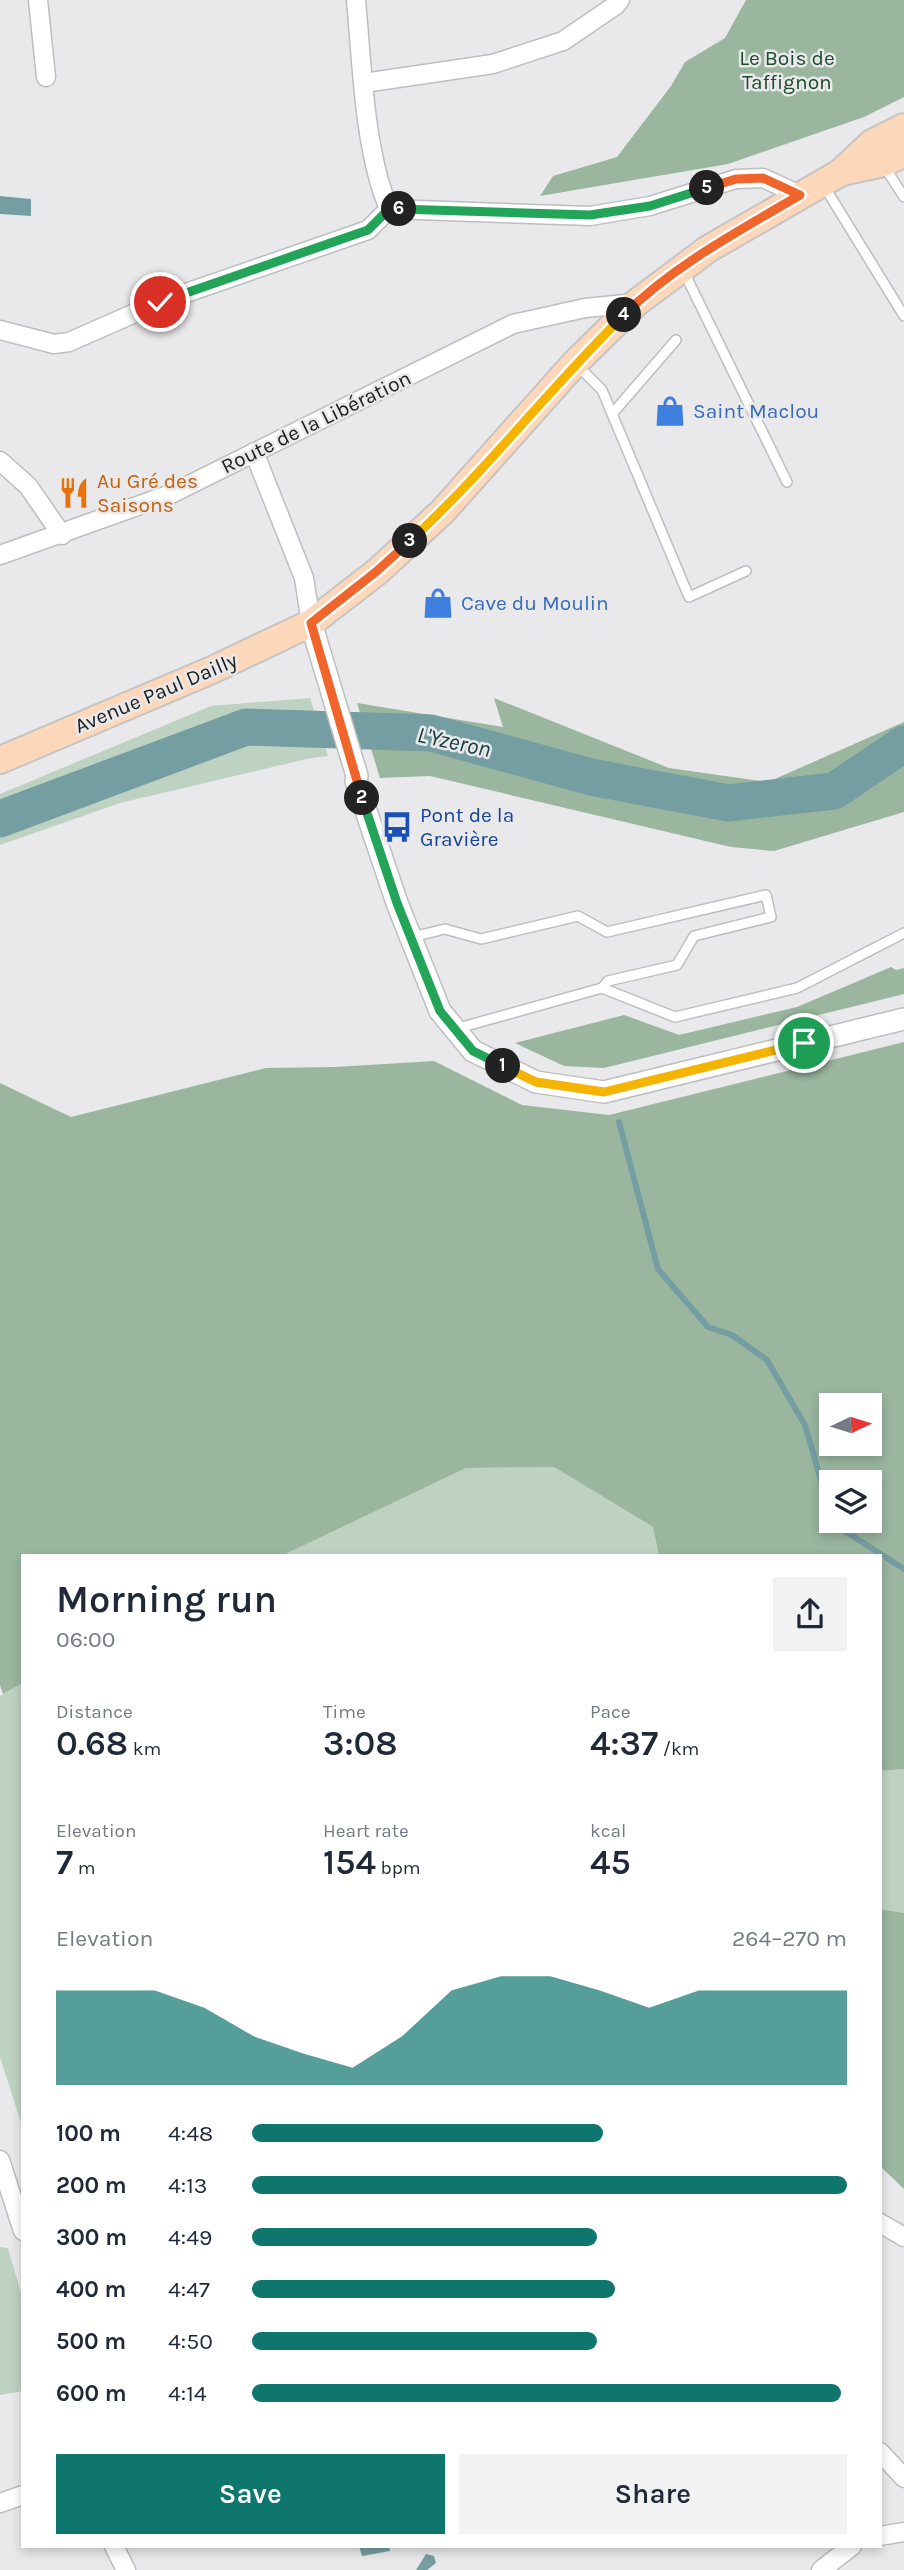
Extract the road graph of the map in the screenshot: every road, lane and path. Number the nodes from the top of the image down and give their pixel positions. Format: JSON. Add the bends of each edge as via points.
{"nodes":[{"id":1,"x":38,"y":0,"type":"edge"},
{"id":2,"x":356,"y":0,"type":"edge"},
{"id":3,"x":620,"y":0,"type":"edge"},
{"id":4,"x":46,"y":77,"type":"dead end"},
{"id":5,"x":363,"y":83,"type":"junction"},
{"id":6,"x":904,"y":127,"type":"edge"},
{"id":7,"x":893,"y":158,"type":"edge"},
{"id":8,"x":820,"y":184,"type":"junction"},
{"id":9,"x":904,"y":197,"type":"edge"},
{"id":10,"x":389,"y":209,"type":"junction"},
{"id":11,"x":682,"y":268,"type":"junction"},
{"id":12,"x":636,"y":303,"type":"junction"},
{"id":13,"x":904,"y":316,"type":"edge"},
{"id":14,"x":0,"y":330,"type":"edge"},
{"id":15,"x":676,"y":340,"type":"dead end"},
{"id":16,"x":575,"y":363,"type":"junction"},
{"id":17,"x":612,"y":414,"type":"junction"},
{"id":18,"x":254,"y":452,"type":"junction"},
{"id":19,"x":0,"y":461,"type":"edge"},
{"id":20,"x":787,"y":482,"type":"dead end"},
{"id":21,"x":62,"y":535,"type":"junction"},
{"id":22,"x":0,"y":555,"type":"edge"},
{"id":23,"x":746,"y":571,"type":"dead end"},
{"id":24,"x":311,"y":623,"type":"junction"},
{"id":25,"x":0,"y":760,"type":"edge"},
{"id":26,"x":904,"y":933,"type":"edge"},
{"id":27,"x":411,"y":937,"type":"junction"},
{"id":28,"x":602,"y":988,"type":"junction"},
{"id":29,"x":904,"y":1019,"type":"edge"},
{"id":30,"x":455,"y":1029,"type":"junction"},
{"id":31,"x":0,"y":2160,"type":"edge"},
{"id":32,"x":0,"y":2223,"type":"edge"},
{"id":33,"x":21,"y":2224,"type":"edge"},
{"id":34,"x":882,"y":2224,"type":"edge"},
{"id":35,"x":904,"y":2237,"type":"edge"},
{"id":36,"x":882,"y":2454,"type":"edge"},
{"id":37,"x":904,"y":2478,"type":"edge"},
{"id":38,"x":21,"y":2496,"type":"edge"},
{"id":39,"x":0,"y":2503,"type":"edge"},
{"id":40,"x":904,"y":2532,"type":"edge"},
{"id":41,"x":882,"y":2536,"type":"edge"},
{"id":42,"x":115,"y":2548,"type":"edge"},
{"id":43,"x":849,"y":2548,"type":"edge"},
{"id":44,"x":127,"y":2570,"type":"edge"},
{"id":45,"x":821,"y":2570,"type":"edge"}],
"edges":[{"from":1,"to":4,"type":"street"},
{"from":2,"to":5,"type":"street"},
{"from":3,"to":5,"type":"street","via":[[564,41],[493,64]]},
{"from":5,"to":10,"type":"street","via":[[378,183]]},
{"from":6,"to":8,"type":"main road","via":[[872,143]]},
{"from":7,"to":8,"type":"main road"},
{"from":7,"to":9,"type":"lane"},
{"from":8,"to":10,"type":"street","via":[[736,179],[650,206],[590,215]]},
{"from":8,"to":11,"type":"main road"},
{"from":8,"to":13,"type":"lane"},
{"from":10,"to":14,"type":"street","via":[[368,230],[160,302],[69,342],[54,344]]},
{"from":11,"to":12,"type":"main road"},
{"from":11,"to":20,"type":"lane"},
{"from":12,"to":16,"type":"main road"},
{"from":12,"to":18,"type":"street","name":"Route de la Libération","via":[[585,308],[513,324]]},
{"from":15,"to":17,"type":"lane"},
{"from":16,"to":17,"type":"lane","via":[[602,390]]},
{"from":16,"to":24,"type":"main road","via":[[443,511]]},
{"from":17,"to":23,"type":"lane","via":[[689,597]]},
{"from":18,"to":21,"type":"street","name":"Route de la Libération","via":[[171,494]]},
{"from":18,"to":24,"type":"street","via":[[304,578]]},
{"from":19,"to":21,"type":"street","via":[[28,486]]},
{"from":21,"to":22,"type":"street","name":"Route de la Libération"},
{"from":24,"to":25,"type":"main road","name":"Avenue Paul Dailly"},
{"from":24,"to":27,"type":"street","via":[[356,781]]},
{"from":26,"to":28,"type":"lane","via":[[797,988],[676,1017]]},
{"from":27,"to":28,"type":"lane","via":[[445,929],[481,939],[578,916],[607,932],[766,895],[771,916],[694,936],[677,965],[608,981]]},
{"from":27,"to":30,"type":"street","via":[[440,1011]]},
{"from":28,"to":30,"type":"lane"},
{"from":29,"to":30,"type":"street","via":[[604,1092],[536,1082],[473,1051]]},
{"from":31,"to":33,"type":"street"},
{"from":32,"to":33,"type":"street"},
{"from":34,"to":35,"type":"street"},
{"from":36,"to":37,"type":"street"},
{"from":38,"to":39,"type":"street"},
{"from":40,"to":41,"type":"street"},
{"from":42,"to":44,"type":"street"},
{"from":43,"to":45,"type":"street"}]}
